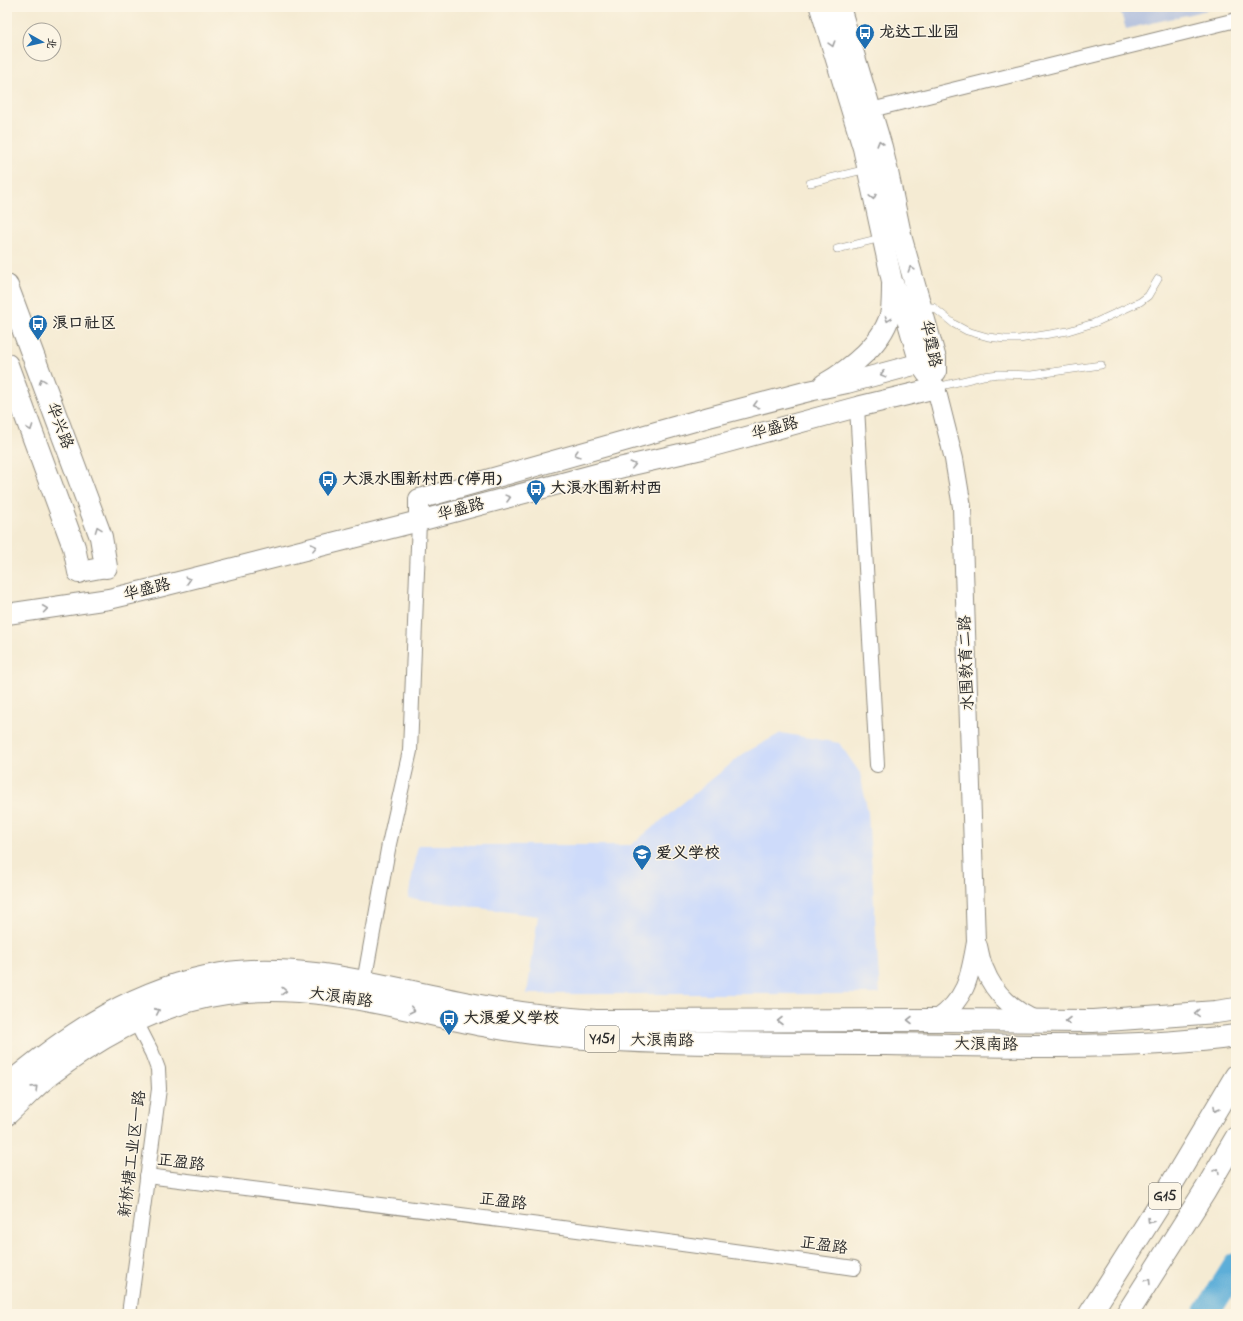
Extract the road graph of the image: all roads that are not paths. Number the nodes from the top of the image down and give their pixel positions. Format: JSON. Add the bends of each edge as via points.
{"nodes":[{"id":1,"x":820,"y":7,"type":"edge"},
{"id":2,"x":840,"y":7,"type":"edge"},
{"id":3,"x":1236,"y":20,"type":"edge"},
{"id":4,"x":871,"y":110,"type":"junction"},
{"id":5,"x":867,"y":169,"type":"junction"},
{"id":6,"x":810,"y":183,"type":"dead end"},
{"id":7,"x":883,"y":238,"type":"junction"},
{"id":8,"x":837,"y":249,"type":"dead end"},
{"id":9,"x":1158,"y":279,"type":"dead end"},
{"id":10,"x":892,"y":281,"type":"junction"},
{"id":11,"x":7,"y":286,"type":"edge"},
{"id":12,"x":922,"y":307,"type":"junction"},
{"id":13,"x":928,"y":362,"type":"junction"},
{"id":14,"x":7,"y":365,"type":"edge"},
{"id":15,"x":1101,"y":365,"type":"dead end"},
{"id":16,"x":936,"y":388,"type":"junction"},
{"id":17,"x":809,"y":391,"type":"junction"},
{"id":18,"x":857,"y":407,"type":"junction"},
{"id":19,"x":419,"y":521,"type":"junction"},
{"id":20,"x":106,"y":567,"type":"joint"},
{"id":21,"x":79,"y":572,"type":"joint"},
{"id":22,"x":7,"y":614,"type":"edge"},
{"id":23,"x":877,"y":765,"type":"dead end"},
{"id":24,"x":976,"y":942,"type":"junction"},
{"id":25,"x":364,"y":982,"type":"junction"},
{"id":26,"x":1236,"y":1009,"type":"edge"},
{"id":27,"x":131,"y":1013,"type":"junction"},
{"id":28,"x":1131,"y":1018,"type":"junction"},
{"id":29,"x":936,"y":1020,"type":"junction"},
{"id":30,"x":1038,"y":1021,"type":"junction"},
{"id":31,"x":1236,"y":1036,"type":"edge"},
{"id":32,"x":1132,"y":1044,"type":"junction"},
{"id":33,"x":1236,"y":1076,"type":"edge"},
{"id":34,"x":7,"y":1086,"type":"edge"},
{"id":35,"x":7,"y":1114,"type":"edge"},
{"id":36,"x":1236,"y":1138,"type":"edge"},
{"id":37,"x":148,"y":1176,"type":"junction"},
{"id":38,"x":854,"y":1268,"type":"dead end"},
{"id":39,"x":129,"y":1314,"type":"edge"},
{"id":40,"x":1090,"y":1314,"type":"edge"},
{"id":41,"x":1127,"y":1314,"type":"edge"}],
"edges":[{"from":1,"to":5,"type":"main road","name":"华霆路","one_way":true,"via":[[863,148]]},
{"from":2,"to":4,"type":"main road","name":"华霆路"},
{"from":3,"to":4,"type":"street"},
{"from":12,"to":4,"type":"main road","name":"华霆路","one_way":true,"via":[[902,239],[888,172]]},
{"from":5,"to":6,"type":"lane"},
{"from":5,"to":7,"type":"main road","name":"华霆路","one_way":true},
{"from":7,"to":8,"type":"lane"},
{"from":7,"to":10,"type":"main road","name":"华霆路"},
{"from":9,"to":12,"type":"lane","via":[[1148,296],[1140,302],[1094,323],[1068,331],[1019,339],[978,335],[954,324],[933,307]]},
{"from":10,"to":13,"type":"main road","name":"华霆路"},
{"from":10,"to":17,"type":"main road","one_way":true,"via":[[891,310],[880,337],[852,364],[826,383]]},
{"from":20,"to":11,"type":"main road","name":"华兴路","one_way":true,"via":[[101,537]]},
{"from":12,"to":13,"type":"main road","name":"华霆路"},
{"from":13,"to":16,"type":"main road","name":"华霆路"},
{"from":13,"to":17,"type":"main road","name":"华盛路","one_way":true},
{"from":14,"to":21,"type":"main road","name":"华兴路","one_way":true,"via":[[74,547]]},
{"from":15,"to":16,"type":"lane","via":[[1032,375],[983,376]]},
{"from":16,"to":18,"type":"main road","name":"华盛路"},
{"from":16,"to":24,"type":"street","name":"水围教育二路","via":[[954,459],[962,507]]},
{"from":17,"to":19,"type":"main road","name":"华盛路","one_way":true,"via":[[419,499]]},
{"from":19,"to":18,"type":"main road","name":"华盛路","one_way":true},
{"from":18,"to":23,"type":"street"},
{"from":22,"to":19,"type":"main road","name":"华盛路","one_way":true,"via":[[126,595]]},
{"from":19,"to":25,"type":"street","via":[[410,750],[389,844]]},
{"from":20,"to":21,"type":"main road"},
{"from":24,"to":29,"type":"street","via":[[972,967],[963,991],[952,1007]]},
{"from":24,"to":30,"type":"street","via":[[992,985],[1011,1006]]},
{"from":25,"to":27,"type":"main road","name":"大浪南路","number":"Y151","via":[[285,972],[222,974],[161,990]]},
{"from":29,"to":25,"type":"main road","name":"大浪南路","number":"Y151","one_way":true,"via":[[596,1021],[514,1013]]},
{"from":26,"to":28,"type":"main road","name":"大浪南路","number":"Y151","one_way":true},
{"from":27,"to":32,"type":"main road","name":"大浪南路","number":"Y151","one_way":true,"via":[[226,993],[256,990],[318,993],[505,1029],[627,1041],[1109,1046]]},
{"from":27,"to":34,"type":"main road","name":"大浪南路","number":"Y151","via":[[69,1037]]},
{"from":35,"to":27,"type":"main road","name":"大浪南路","number":"Y151","one_way":true,"via":[[52,1073],[101,1040]]},
{"from":27,"to":37,"type":"street","name":"新桥塘工业区一路","via":[[158,1069],[159,1089]]},
{"from":28,"to":30,"type":"main road","name":"大浪南路","number":"Y151","one_way":true},
{"from":28,"to":32,"type":"main road"},
{"from":29,"to":30,"type":"main road","name":"大浪南路","number":"Y151"},
{"from":31,"to":32,"type":"main road","name":"大浪南路","number":"Y151"},
{"from":33,"to":40,"type":"main road","number":"G15","one_way":true},
{"from":41,"to":36,"type":"main road","number":"G15","one_way":true},
{"from":37,"to":38,"type":"street","name":"正盈路","via":[[677,1242]]},
{"from":37,"to":39,"type":"street","name":"新桥塘工业区一路"}]}
